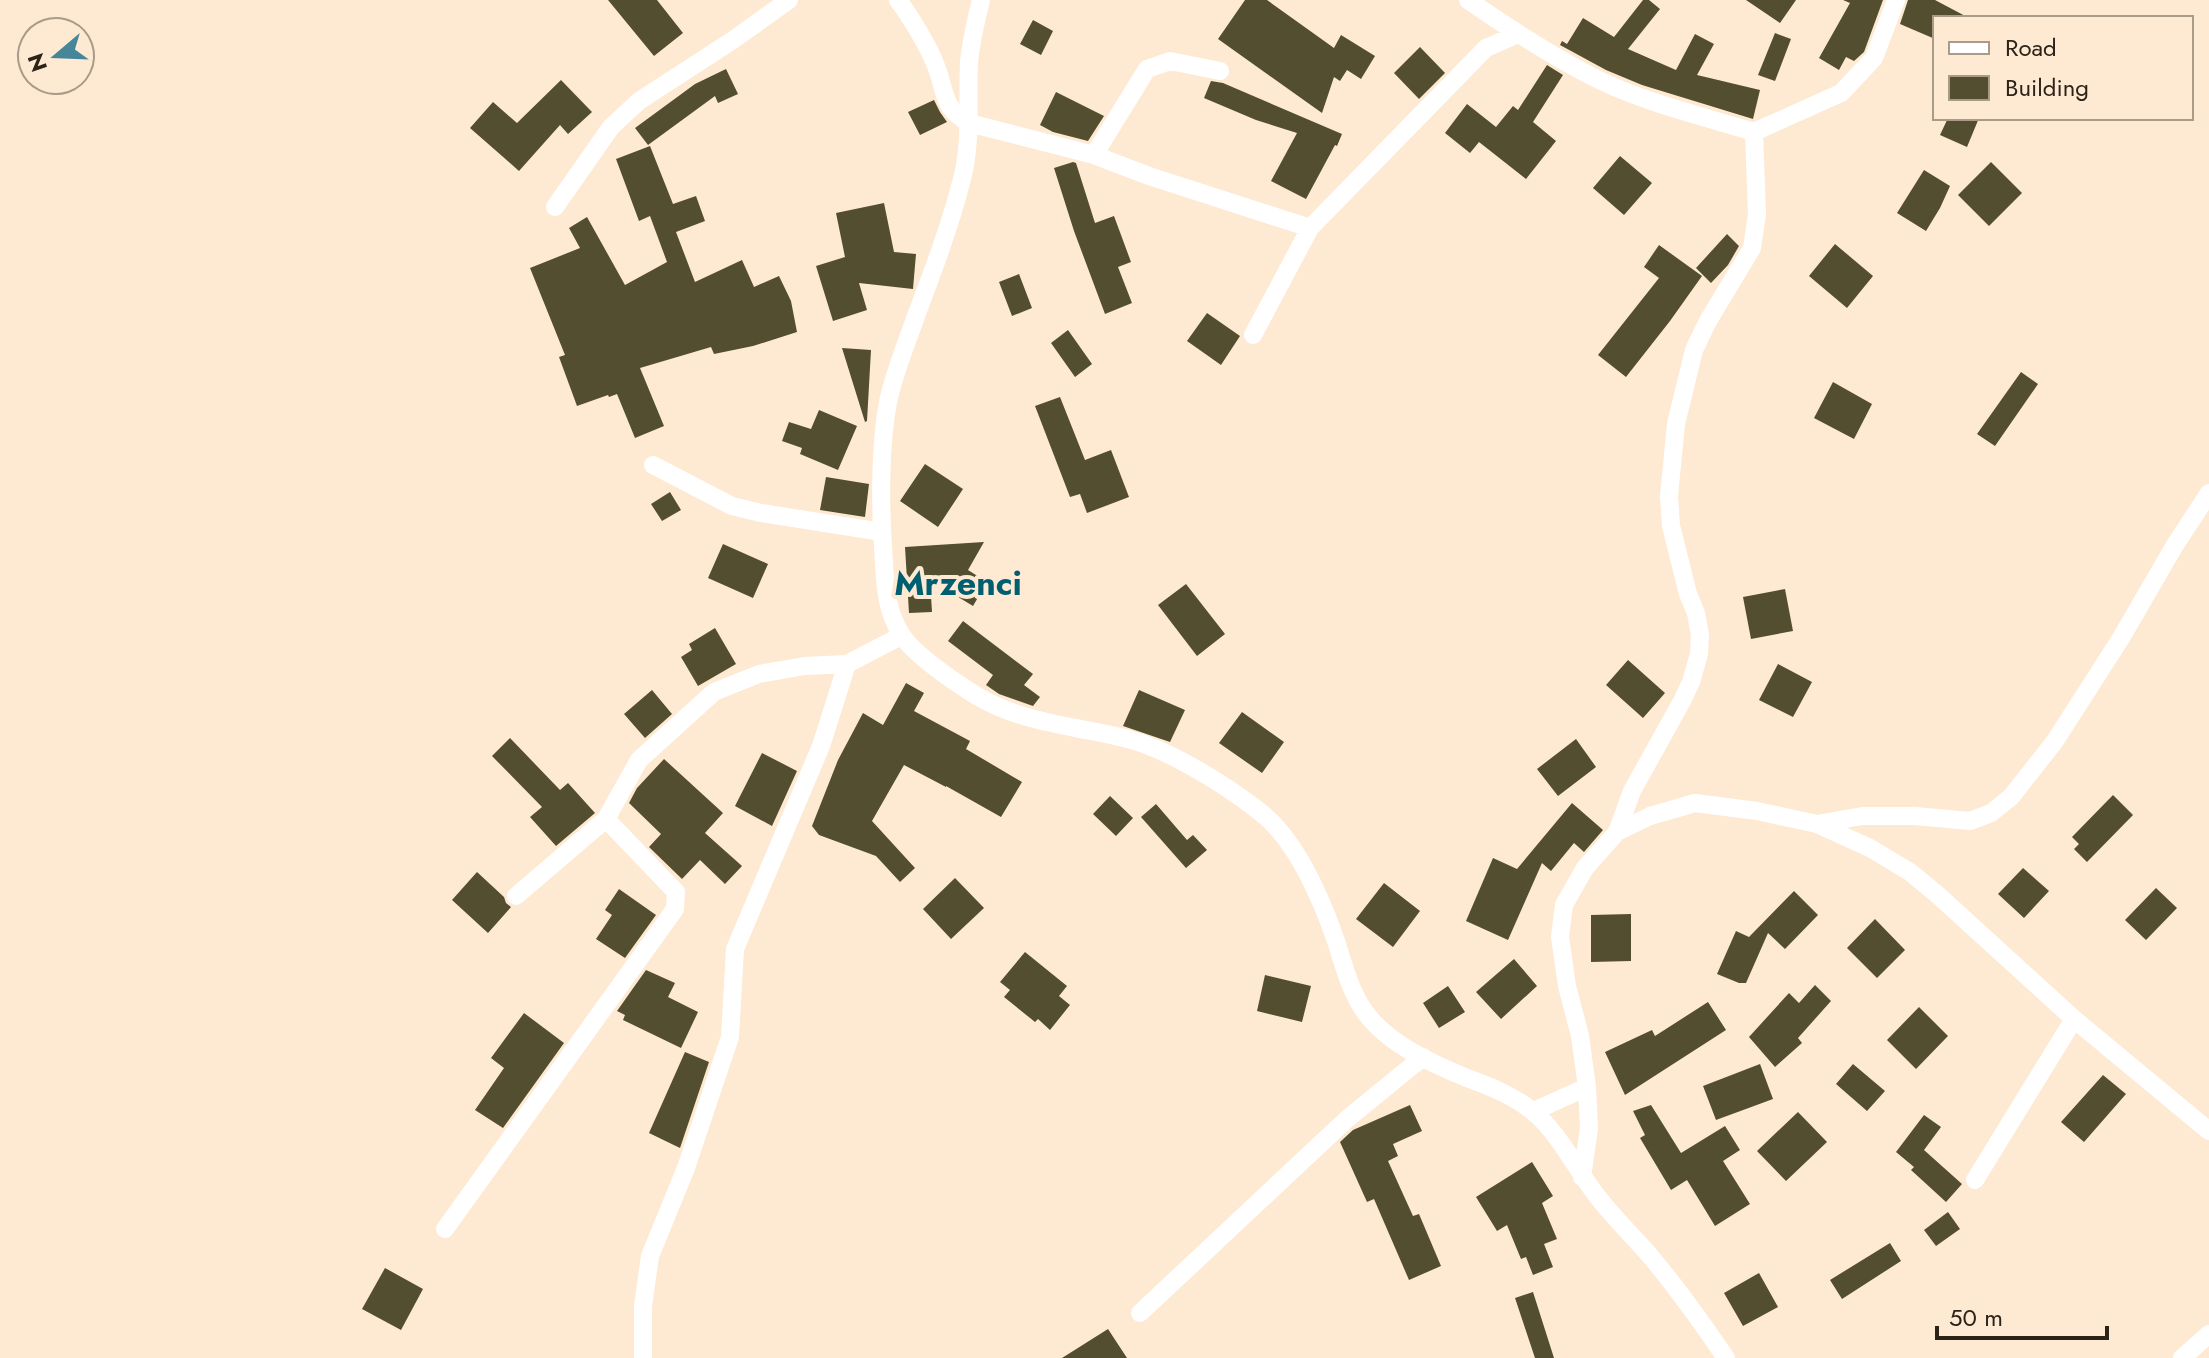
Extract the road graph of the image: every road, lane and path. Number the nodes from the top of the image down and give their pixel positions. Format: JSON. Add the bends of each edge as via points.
{"nodes":[{"id":1,"x":789,"y":0,"type":"edge"},
{"id":2,"x":898,"y":0,"type":"edge"},
{"id":3,"x":981,"y":0,"type":"edge"},
{"id":4,"x":1468,"y":0,"type":"edge"},
{"id":5,"x":1896,"y":0,"type":"edge"},
{"id":6,"x":1518,"y":34,"type":"junction"},
{"id":7,"x":1220,"y":71,"type":"dead end"},
{"id":8,"x":969,"y":123,"type":"junction"},
{"id":9,"x":1754,"y":132,"type":"junction"},
{"id":10,"x":1094,"y":155,"type":"junction"},
{"id":11,"x":555,"y":207,"type":"dead end"},
{"id":12,"x":1310,"y":228,"type":"junction"},
{"id":13,"x":1253,"y":335,"type":"dead end"},
{"id":14,"x":653,"y":465,"type":"dead end"},
{"id":15,"x":2209,"y":493,"type":"edge"},
{"id":16,"x":882,"y":532,"type":"junction"},
{"id":17,"x":901,"y":636,"type":"junction"},
{"id":18,"x":847,"y":664,"type":"junction"},
{"id":19,"x":606,"y":819,"type":"junction"},
{"id":20,"x":1817,"y":824,"type":"junction"},
{"id":21,"x":1617,"y":832,"type":"junction"},
{"id":22,"x":516,"y":896,"type":"dead end"},
{"id":23,"x":2074,"y":1019,"type":"junction"},
{"id":24,"x":1423,"y":1057,"type":"junction"},
{"id":25,"x":1587,"y":1087,"type":"junction"},
{"id":26,"x":1534,"y":1111,"type":"junction"},
{"id":27,"x":2209,"y":1131,"type":"edge"},
{"id":28,"x":1582,"y":1177,"type":"junction"},
{"id":29,"x":1975,"y":1180,"type":"dead end"},
{"id":30,"x":445,"y":1229,"type":"dead end"},
{"id":31,"x":1140,"y":1313,"type":"dead end"},
{"id":32,"x":2209,"y":1334,"type":"edge"},
{"id":33,"x":643,"y":1358,"type":"edge"},
{"id":34,"x":1726,"y":1358,"type":"edge"},
{"id":35,"x":2182,"y":1358,"type":"edge"}],
"edges":[{"from":1,"to":11,"type":"street","via":[[639,101],[611,127]]},
{"from":2,"to":8,"type":"street","via":[[935,63],[948,106]]},
{"from":3,"to":8,"type":"street","via":[[969,59]]},
{"from":4,"to":6,"type":"street"},
{"from":5,"to":9,"type":"street","via":[[1874,58],[1841,93]]},
{"from":6,"to":9,"type":"street","via":[[1601,81]]},
{"from":6,"to":12,"type":"street","via":[[1486,48]]},
{"from":7,"to":10,"type":"street","via":[[1170,61],[1147,69]]},
{"from":8,"to":10,"type":"street"},
{"from":8,"to":16,"type":"street","via":[[949,227],[889,399],[882,440]]},
{"from":9,"to":21,"type":"street","via":[[1757,214],[1752,248],[1694,350],[1675,438],[1671,526],[1696,613],[1699,654],[1687,692],[1632,791]]},
{"from":10,"to":12,"type":"street"},
{"from":12,"to":13,"type":"street"},
{"from":14,"to":16,"type":"street","via":[[732,506]]},
{"from":15,"to":20,"type":"street","via":[[2055,741],[2011,797],[1970,821],[1862,816]]},
{"from":16,"to":17,"type":"street","via":[[887,604]]},
{"from":17,"to":18,"type":"street"},
{"from":17,"to":24,"type":"street","via":[[980,698],[1019,716],[1128,738],[1167,754],[1263,813],[1306,872],[1368,1016]]},
{"from":18,"to":19,"type":"street","via":[[759,674],[714,692],[639,760]]},
{"from":18,"to":33,"type":"street","via":[[821,746],[735,949],[730,1037],[650,1256]]},
{"from":19,"to":22,"type":"street"},
{"from":19,"to":30,"type":"street","via":[[676,892],[675,909]]},
{"from":20,"to":21,"type":"street","via":[[1695,803]]},
{"from":20,"to":23,"type":"street","via":[[1910,872]]},
{"from":21,"to":25,"type":"street","via":[[1573,887],[1564,905],[1560,937]]},
{"from":23,"to":27,"type":"street"},
{"from":23,"to":29,"type":"street"},
{"from":24,"to":26,"type":"street","via":[[1496,1088]]},
{"from":24,"to":31,"type":"street","via":[[1347,1119]]},
{"from":25,"to":26,"type":"street"},
{"from":25,"to":28,"type":"street","via":[[1589,1128]]},
{"from":26,"to":28,"type":"street"},
{"from":28,"to":34,"type":"street","via":[[1679,1290]]},
{"from":32,"to":35,"type":"street"}]}
